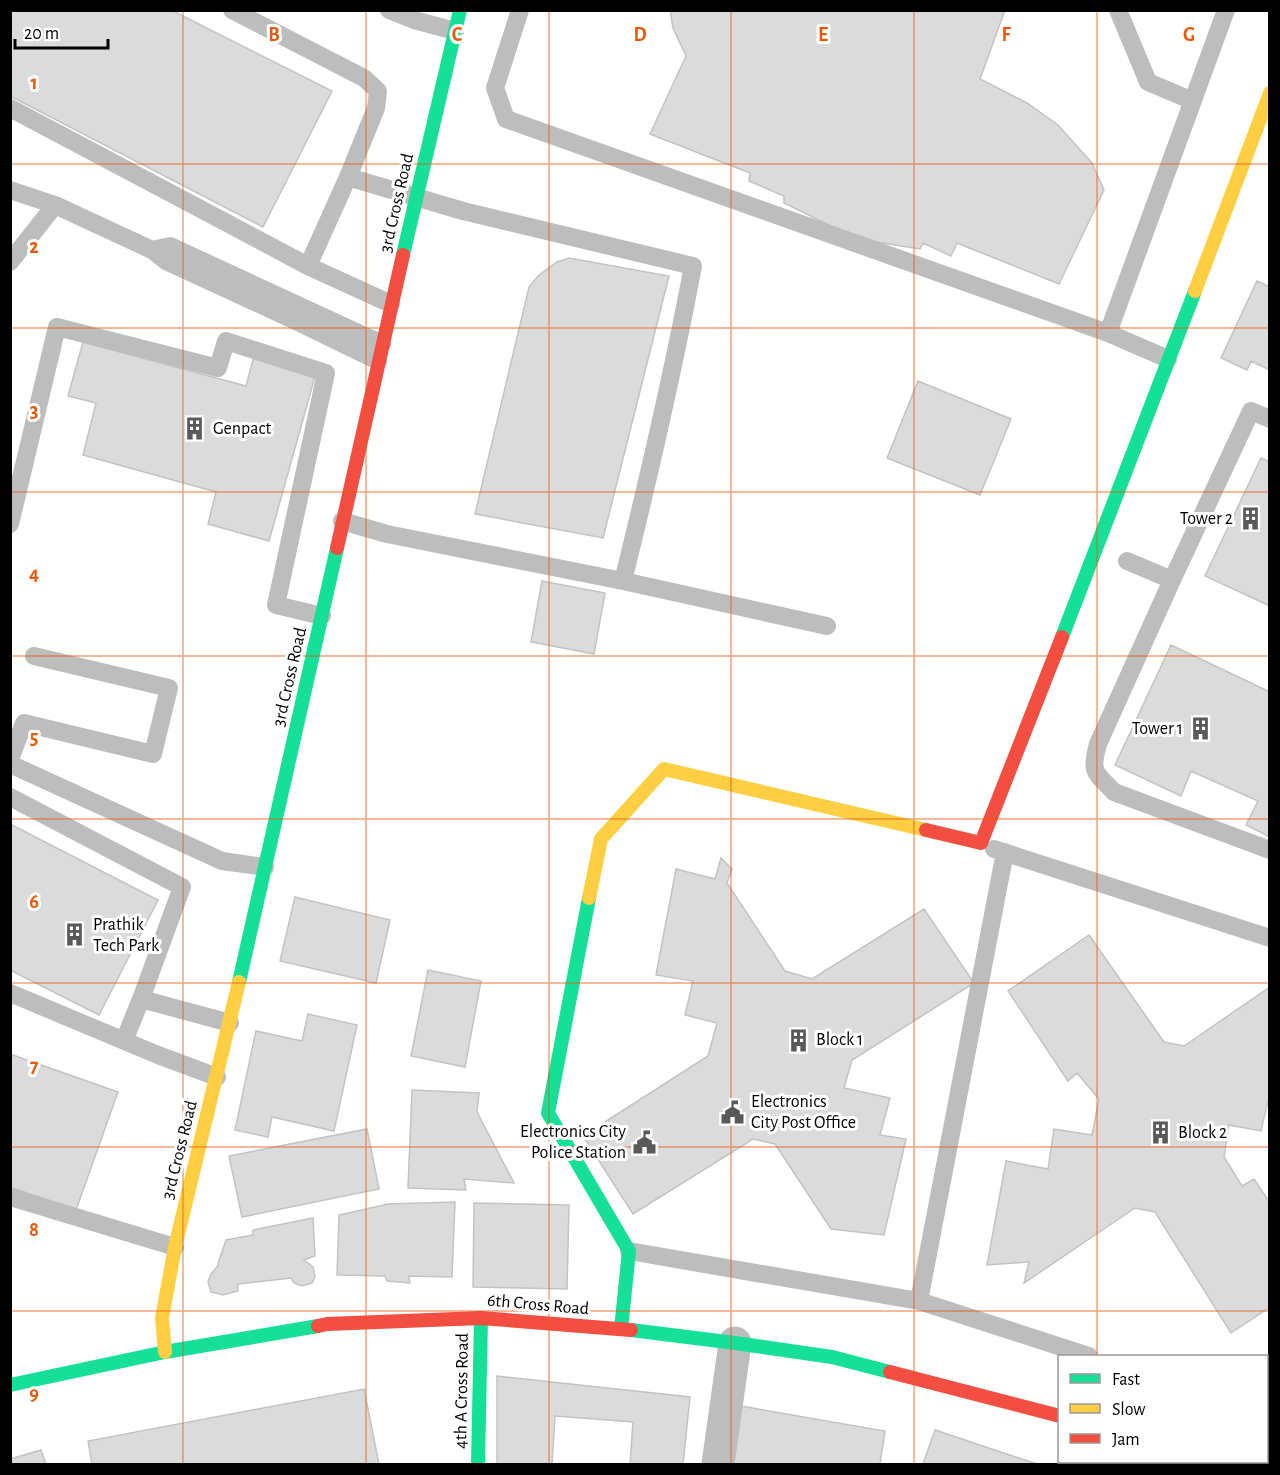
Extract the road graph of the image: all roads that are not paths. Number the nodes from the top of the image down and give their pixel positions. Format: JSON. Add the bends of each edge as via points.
{"nodes":[{"id":1,"x":232,"y":10,"type":"edge"},
{"id":2,"x":389,"y":10,"type":"edge"},
{"id":3,"x":460,"y":10,"type":"edge"},
{"id":4,"x":520,"y":10,"type":"edge"},
{"id":5,"x":1118,"y":10,"type":"edge"},
{"id":6,"x":1226,"y":10,"type":"edge"},
{"id":7,"x":455,"y":31,"type":"junction"},
{"id":8,"x":1193,"y":101,"type":"junction"},
{"id":9,"x":1268,"y":103,"type":"edge"},
{"id":10,"x":10,"y":108,"type":"edge"},
{"id":11,"x":348,"y":177,"type":"junction"},
{"id":12,"x":10,"y":190,"type":"edge"},
{"id":13,"x":416,"y":198,"type":"junction"},
{"id":14,"x":55,"y":205,"type":"junction"},
{"id":15,"x":10,"y":262,"type":"edge"},
{"id":16,"x":308,"y":266,"type":"junction"},
{"id":17,"x":391,"y":304,"type":"junction"},
{"id":18,"x":1108,"y":333,"type":"junction"},
{"id":19,"x":380,"y":352,"type":"junction"},
{"id":20,"x":1168,"y":359,"type":"junction"},
{"id":21,"x":1269,"y":419,"type":"edge"},
{"id":22,"x":342,"y":521,"type":"junction"},
{"id":23,"x":10,"y":524,"type":"edge"},
{"id":24,"x":1127,"y":561,"type":"dead end"},
{"id":25,"x":1172,"y":580,"type":"junction"},
{"id":26,"x":623,"y":581,"type":"junction"},
{"id":27,"x":322,"y":616,"type":"junction"},
{"id":28,"x":827,"y":626,"type":"dead end"},
{"id":29,"x":34,"y":656,"type":"dead end"},
{"id":30,"x":10,"y":761,"type":"edge"},
{"id":31,"x":10,"y":797,"type":"edge"},
{"id":32,"x":981,"y":843,"type":"junction"},
{"id":33,"x":1269,"y":850,"type":"edge"},
{"id":34,"x":1005,"y":852,"type":"junction"},
{"id":35,"x":266,"y":867,"type":"junction"},
{"id":36,"x":1269,"y":938,"type":"edge"},
{"id":37,"x":10,"y":993,"type":"edge"},
{"id":38,"x":141,"y":999,"type":"junction"},
{"id":39,"x":230,"y":1023,"type":"junction"},
{"id":40,"x":124,"y":1041,"type":"junction"},
{"id":41,"x":217,"y":1077,"type":"junction"},
{"id":42,"x":10,"y":1197,"type":"edge"},
{"id":43,"x":175,"y":1246,"type":"junction"},
{"id":44,"x":629,"y":1251,"type":"junction"},
{"id":45,"x":920,"y":1301,"type":"junction"},
{"id":46,"x":481,"y":1318,"type":"junction"},
{"id":47,"x":621,"y":1329,"type":"junction"},
{"id":48,"x":735,"y":1343,"type":"junction"},
{"id":49,"x":165,"y":1352,"type":"junction"},
{"id":50,"x":1086,"y":1355,"type":"edge"},
{"id":51,"x":10,"y":1384,"type":"edge"},
{"id":52,"x":1058,"y":1416,"type":"edge"},
{"id":53,"x":478,"y":1464,"type":"edge"},
{"id":54,"x":718,"y":1464,"type":"edge"}],
"edges":[{"from":1,"to":11,"type":"lane","via":[[364,78],[378,91]]},
{"from":2,"to":7,"type":"lane"},
{"from":3,"to":7,"type":"street","name":"3rd Cross Road"},
{"from":4,"to":18,"type":"lane","via":[[495,88],[506,119]]},
{"from":5,"to":8,"type":"lane","via":[[1148,82]]},
{"from":6,"to":8,"type":"lane"},
{"from":7,"to":13,"type":"street","name":"3rd Cross Road"},
{"from":8,"to":18,"type":"lane"},
{"from":9,"to":20,"type":"street"},
{"from":10,"to":16,"type":"lane"},
{"from":11,"to":13,"type":"lane"},
{"from":11,"to":16,"type":"lane"},
{"from":12,"to":14,"type":"lane"},
{"from":13,"to":17,"type":"street","name":"3rd Cross Road"},
{"from":13,"to":26,"type":"lane","via":[[693,266]]},
{"from":14,"to":15,"type":"lane"},
{"from":14,"to":19,"type":"lane","via":[[152,250],[170,246]]},
{"from":16,"to":17,"type":"lane"},
{"from":17,"to":19,"type":"street","name":"3rd Cross Road"},
{"from":18,"to":20,"type":"lane"},
{"from":19,"to":22,"type":"street","name":"3rd Cross Road"},
{"from":20,"to":32,"type":"street"},
{"from":21,"to":25,"type":"lane","via":[[1251,411]]},
{"from":22,"to":26,"type":"lane","via":[[387,534]]},
{"from":22,"to":27,"type":"street","name":"3rd Cross Road"},
{"from":23,"to":27,"type":"lane","via":[[57,327],[218,368],[226,341],[326,373],[276,604]]},
{"from":24,"to":25,"type":"lane"},
{"from":25,"to":33,"type":"lane","via":[[1098,744],[1093,762],[1096,773],[1114,792]]},
{"from":26,"to":28,"type":"lane"},
{"from":27,"to":35,"type":"street","name":"3rd Cross Road"},
{"from":29,"to":30,"type":"lane","via":[[169,688],[153,754],[24,723]]},
{"from":30,"to":35,"type":"lane","via":[[222,861]]},
{"from":31,"to":38,"type":"lane","via":[[182,887]]},
{"from":32,"to":34,"type":"lane"},
{"from":32,"to":44,"type":"street","via":[[664,768],[601,839],[548,1113]]},
{"from":34,"to":36,"type":"lane"},
{"from":34,"to":45,"type":"lane"},
{"from":35,"to":39,"type":"street","name":"3rd Cross Road"},
{"from":37,"to":40,"type":"lane"},
{"from":38,"to":39,"type":"lane"},
{"from":38,"to":40,"type":"lane"},
{"from":39,"to":41,"type":"street","name":"3rd Cross Road"},
{"from":40,"to":41,"type":"lane"},
{"from":41,"to":43,"type":"street","name":"3rd Cross Road"},
{"from":42,"to":43,"type":"lane"},
{"from":43,"to":49,"type":"street","name":"3rd Cross Road","via":[[162,1318]]},
{"from":44,"to":45,"type":"lane"},
{"from":44,"to":47,"type":"street"},
{"from":45,"to":50,"type":"lane"},
{"from":46,"to":47,"type":"street","name":"6th Cross Road"},
{"from":46,"to":49,"type":"street","name":"6th Cross Road","via":[[327,1324]]},
{"from":46,"to":53,"type":"street","name":"4th A Cross Road"},
{"from":47,"to":48,"type":"street","name":"6th Cross Road"},
{"from":48,"to":52,"type":"street","name":"6th Cross Road","via":[[832,1357]]},
{"from":48,"to":54,"type":"street"},
{"from":49,"to":51,"type":"street","name":"6th Cross Road"}]}
